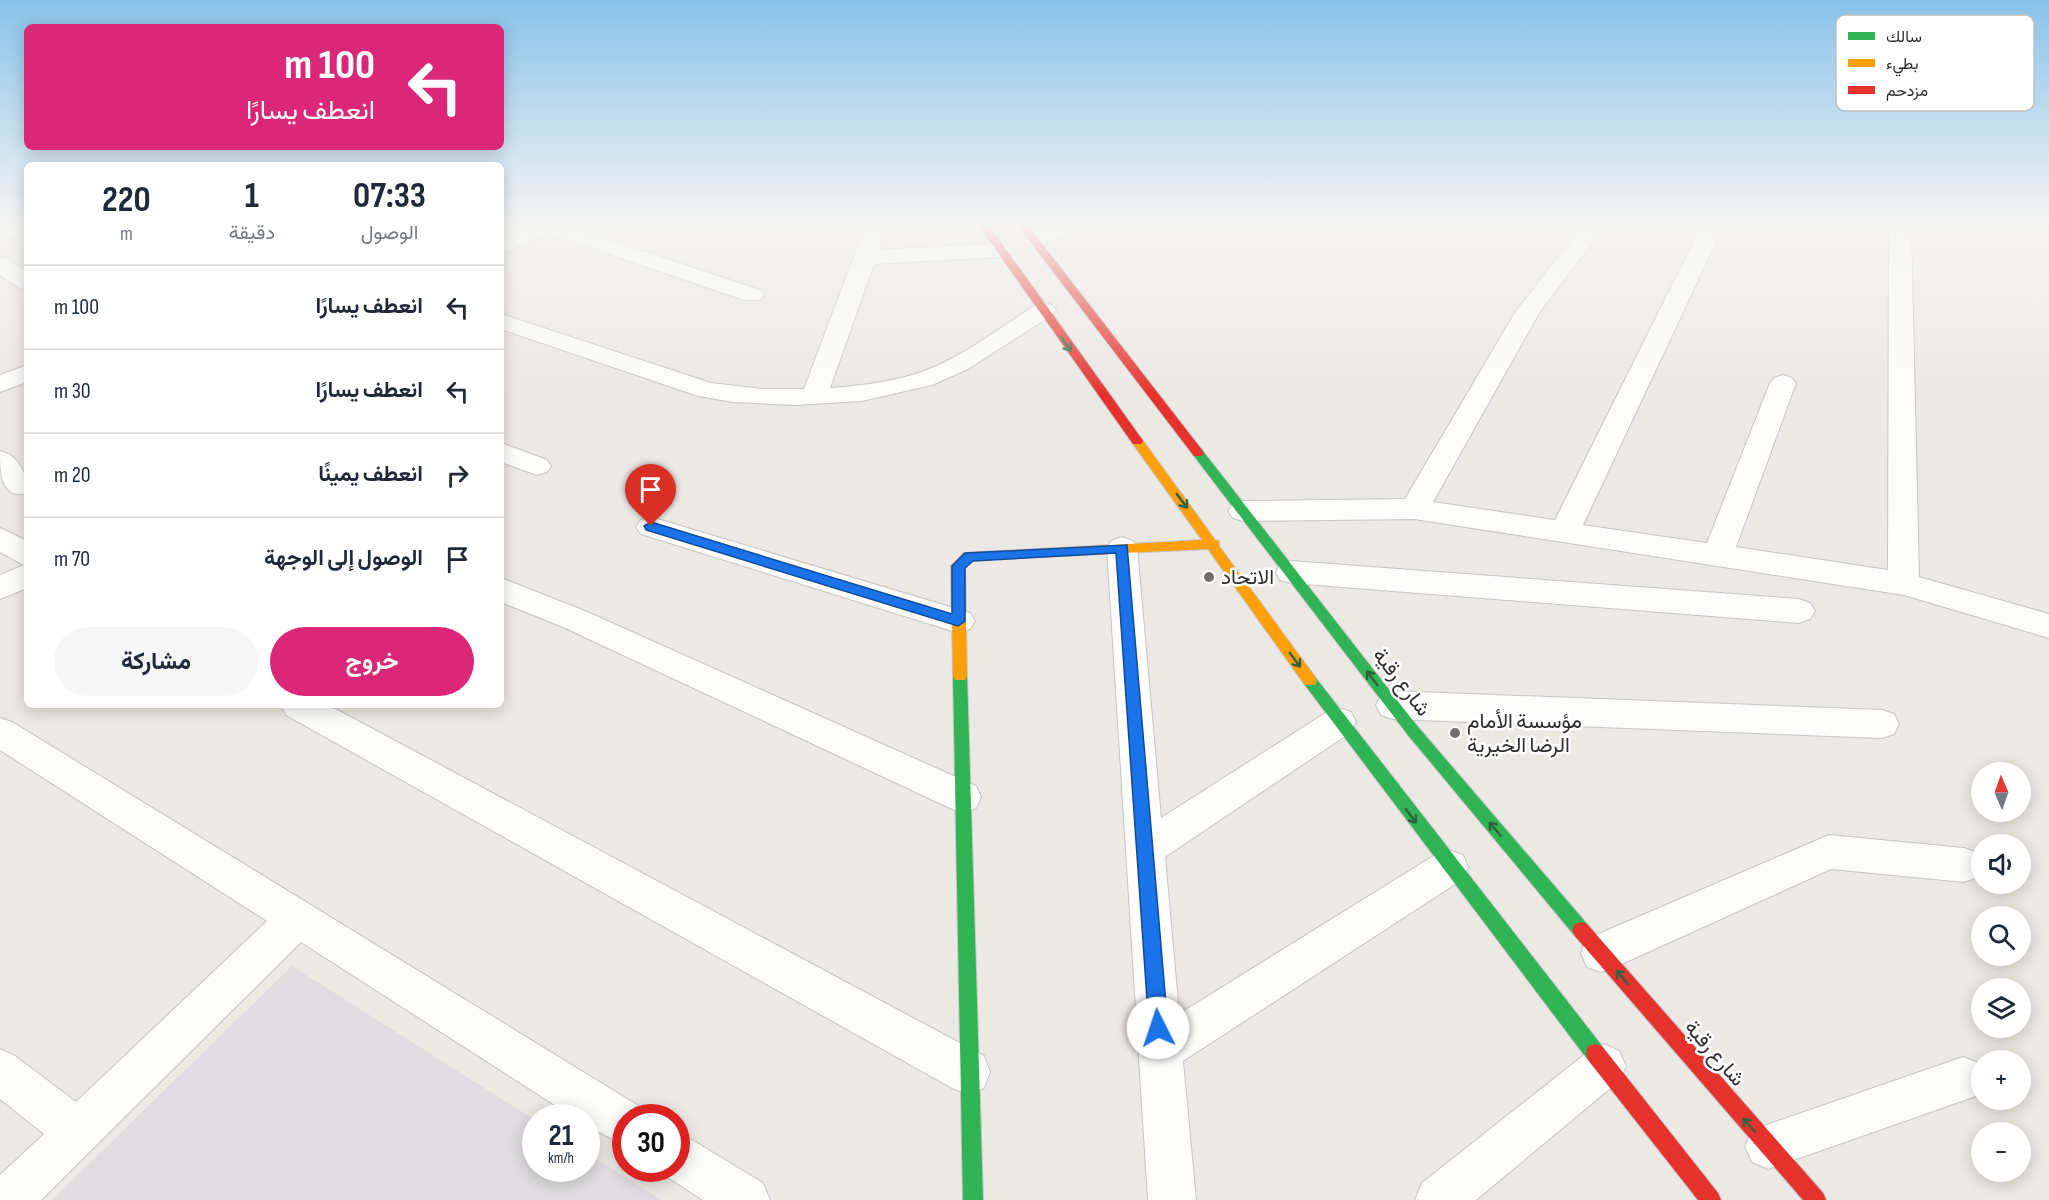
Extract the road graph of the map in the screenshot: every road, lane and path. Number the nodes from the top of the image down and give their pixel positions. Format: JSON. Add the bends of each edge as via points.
{"nodes":[{"id":1,"x":716,"y":283,"type":"edge"},
{"id":2,"x":856,"y":283,"type":"edge"},
{"id":3,"x":1032,"y":283,"type":"edge"},
{"id":4,"x":1069,"y":283,"type":"edge"},
{"id":5,"x":1550,"y":283,"type":"edge"},
{"id":6,"x":1685,"y":283,"type":"edge"},
{"id":7,"x":1901,"y":283,"type":"edge"},
{"id":8,"x":24,"y":285,"type":"edge"},
{"id":9,"x":0,"y":295,"type":"edge"},
{"id":10,"x":752,"y":295,"type":"dead end"},
{"id":11,"x":1083,"y":300,"type":"junction"},
{"id":12,"x":1059,"y":312,"type":"junction"},
{"id":13,"x":504,"y":322,"type":"edge"},
{"id":14,"x":1108,"y":355,"type":"dead end"},
{"id":15,"x":1093,"y":358,"type":"dead end"},
{"id":16,"x":1130,"y":361,"type":"junction"},
{"id":17,"x":1085,"y":371,"type":"junction"},
{"id":18,"x":24,"y":374,"type":"edge"},
{"id":19,"x":1784,"y":383,"type":"dead end"},
{"id":20,"x":0,"y":384,"type":"edge"},
{"id":21,"x":814,"y":396,"type":"junction"},
{"id":22,"x":504,"y":453,"type":"edge"},
{"id":23,"x":0,"y":460,"type":"edge"},
{"id":24,"x":537,"y":466,"type":"dead end"},
{"id":25,"x":16,"y":487,"type":"edge"},
{"id":26,"x":1414,"y":509,"type":"junction"},
{"id":27,"x":1243,"y":511,"type":"junction"},
{"id":28,"x":651,"y":526,"type":"dead end"},
{"id":29,"x":1565,"y":531,"type":"junction"},
{"id":30,"x":0,"y":538,"type":"edge"},
{"id":31,"x":1214,"y":544,"type":"junction"},
{"id":32,"x":1122,"y":548,"type":"junction"},
{"id":33,"x":24,"y":553,"type":"edge"},
{"id":34,"x":1718,"y":554,"type":"junction"},
{"id":35,"x":1291,"y":572,"type":"junction"},
{"id":36,"x":24,"y":576,"type":"edge"},
{"id":37,"x":1904,"y":584,"type":"junction"},
{"id":38,"x":0,"y":588,"type":"edge"},
{"id":39,"x":504,"y":590,"type":"edge"},
{"id":40,"x":1799,"y":611,"type":"dead end"},
{"id":41,"x":958,"y":621,"type":"junction"},
{"id":42,"x":2049,"y":626,"type":"edge"},
{"id":43,"x":1393,"y":705,"type":"junction"},
{"id":44,"x":303,"y":708,"type":"edge"},
{"id":45,"x":1339,"y":722,"type":"junction"},
{"id":46,"x":1882,"y":724,"type":"dead end"},
{"id":47,"x":0,"y":732,"type":"edge"},
{"id":48,"x":963,"y":797,"type":"junction"},
{"id":49,"x":1145,"y":849,"type":"junction"},
{"id":50,"x":1964,"y":865,"type":"dead end"},
{"id":51,"x":1449,"y":867,"type":"junction"},
{"id":52,"x":298,"y":918,"type":"junction"},
{"id":53,"x":1601,"y":953,"type":"junction"},
{"id":54,"x":1160,"y":1051,"type":"junction"},
{"id":55,"x":1604,"y":1066,"type":"junction"},
{"id":56,"x":0,"y":1071,"type":"edge"},
{"id":57,"x":968,"y":1072,"type":"junction"},
{"id":58,"x":1963,"y":1079,"type":"dead end"},
{"id":59,"x":612,"y":1115,"type":"edge"},
{"id":60,"x":78,"y":1132,"type":"junction"},
{"id":61,"x":1768,"y":1146,"type":"junction"},
{"id":62,"x":690,"y":1165,"type":"edge"},
{"id":63,"x":8,"y":1200,"type":"edge"},
{"id":64,"x":746,"y":1200,"type":"edge"},
{"id":65,"x":973,"y":1200,"type":"edge"},
{"id":66,"x":1172,"y":1200,"type":"edge"},
{"id":67,"x":1439,"y":1200,"type":"edge"},
{"id":68,"x":1711,"y":1200,"type":"edge"},
{"id":69,"x":1816,"y":1200,"type":"edge"}],
"edges":[{"from":1,"to":10,"type":"street"},
{"from":2,"to":21,"type":"street"},
{"from":3,"to":12,"type":"street"},
{"from":4,"to":11,"type":"street","name":"شارع رقية"},
{"from":5,"to":26,"type":"street","via":[[1528,311]]},
{"from":6,"to":29,"type":"street"},
{"from":7,"to":37,"type":"street"},
{"from":8,"to":9,"type":"street"},
{"from":11,"to":12,"type":"street","via":[[1080,308]]},
{"from":11,"to":16,"type":"street","name":"شارع رقية"},
{"from":12,"to":17,"type":"street","one_way":true},
{"from":12,"to":21,"type":"street","via":[[945,371],[880,389]]},
{"from":13,"to":21,"type":"street","via":[[707,390],[751,396]]},
{"from":14,"to":16,"type":"street"},
{"from":15,"to":17,"type":"street"},
{"from":16,"to":27,"type":"street","name":"شارع رقية"},
{"from":17,"to":31,"type":"street","one_way":true},
{"from":18,"to":20,"type":"street"},
{"from":19,"to":34,"type":"street"},
{"from":22,"to":24,"type":"street"},
{"from":23,"to":25,"type":"street"},
{"from":26,"to":27,"type":"street"},
{"from":26,"to":29,"type":"street"},
{"from":27,"to":35,"type":"street","name":"شارع رقية"},
{"from":28,"to":41,"type":"street"},
{"from":29,"to":34,"type":"street"},
{"from":30,"to":33,"type":"street"},
{"from":31,"to":32,"type":"street"},
{"from":31,"to":45,"type":"street","one_way":true},
{"from":32,"to":41,"type":"street","via":[[969,556],[958,566]]},
{"from":32,"to":49,"type":"street"},
{"from":34,"to":37,"type":"street"},
{"from":35,"to":40,"type":"street"},
{"from":43,"to":35,"type":"street","name":"شارع رقية","one_way":true},
{"from":36,"to":38,"type":"street"},
{"from":37,"to":42,"type":"street"},
{"from":39,"to":48,"type":"street"},
{"from":41,"to":48,"type":"street"},
{"from":43,"to":46,"type":"street"},
{"from":53,"to":43,"type":"street","name":"شارع رقية","one_way":true},
{"from":44,"to":57,"type":"street"},
{"from":45,"to":49,"type":"street"},
{"from":45,"to":51,"type":"street","one_way":true},
{"from":47,"to":52,"type":"street"},
{"from":48,"to":57,"type":"street"},
{"from":49,"to":54,"type":"street"},
{"from":50,"to":53,"type":"street","via":[[1829,852]]},
{"from":51,"to":54,"type":"street"},
{"from":51,"to":55,"type":"street"},
{"from":52,"to":59,"type":"street"},
{"from":52,"to":60,"type":"street"},
{"from":61,"to":53,"type":"street","name":"شارع رقية","one_way":true},
{"from":54,"to":66,"type":"street"},
{"from":55,"to":67,"type":"street"},
{"from":55,"to":68,"type":"street"},
{"from":56,"to":60,"type":"street"},
{"from":57,"to":65,"type":"street"},
{"from":58,"to":61,"type":"street"},
{"from":60,"to":63,"type":"street"},
{"from":61,"to":69,"type":"street","name":"شارع رقية"},
{"from":62,"to":64,"type":"street"}]}
